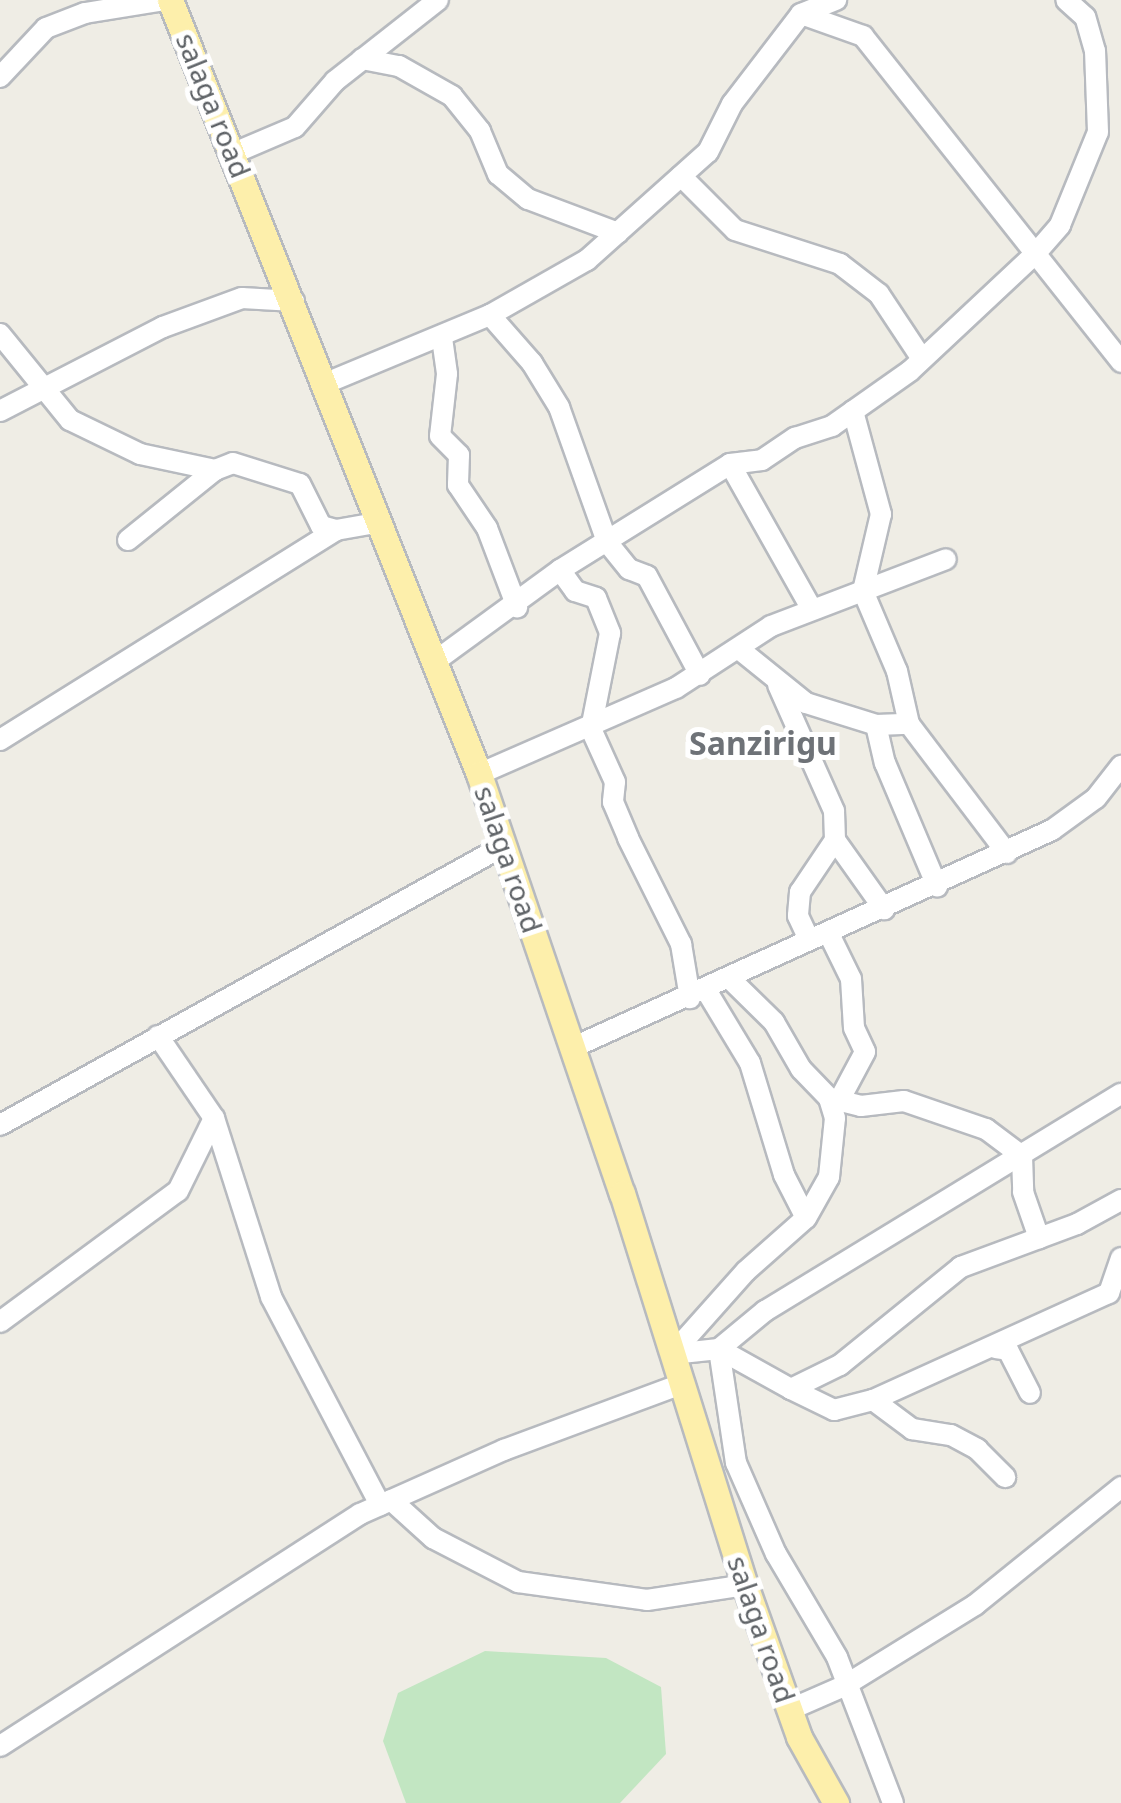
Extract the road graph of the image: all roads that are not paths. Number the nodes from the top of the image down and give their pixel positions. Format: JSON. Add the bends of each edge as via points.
{"nodes":[{"id":1,"x":167,"y":0,"type":"edge"},
{"id":2,"x":438,"y":0,"type":"edge"},
{"id":3,"x":836,"y":0,"type":"edge"},
{"id":4,"x":1066,"y":0,"type":"edge"},
{"id":5,"x":131,"y":2,"type":"edge"},
{"id":6,"x":801,"y":7,"type":"edge"},
{"id":7,"x":362,"y":59,"type":"junction"},
{"id":8,"x":0,"y":77,"type":"edge"},
{"id":9,"x":234,"y":153,"type":"junction"},
{"id":10,"x":681,"y":176,"type":"junction"},
{"id":11,"x":618,"y":234,"type":"junction"},
{"id":12,"x":1036,"y":253,"type":"junction"},
{"id":13,"x":294,"y":300,"type":"junction"},
{"id":14,"x":490,"y":315,"type":"junction"},
{"id":15,"x":0,"y":334,"type":"edge"},
{"id":16,"x":442,"y":338,"type":"junction"},
{"id":17,"x":920,"y":356,"type":"junction"},
{"id":18,"x":1121,"y":362,"type":"edge"},
{"id":19,"x":324,"y":384,"type":"junction"},
{"id":20,"x":41,"y":390,"type":"junction"},
{"id":21,"x":852,"y":410,"type":"junction"},
{"id":22,"x":0,"y":411,"type":"edge"},
{"id":23,"x":730,"y":464,"type":"junction"},
{"id":24,"x":215,"y":470,"type":"junction"},
{"id":25,"x":374,"y":524,"type":"junction"},
{"id":26,"x":336,"y":530,"type":"junction"},
{"id":27,"x":128,"y":540,"type":"dead end"},
{"id":28,"x":606,"y":542,"type":"junction"},
{"id":29,"x":946,"y":559,"type":"dead end"},
{"id":30,"x":560,"y":570,"type":"junction"},
{"id":31,"x":862,"y":591,"type":"junction"},
{"id":32,"x":517,"y":607,"type":"junction"},
{"id":33,"x":811,"y":608,"type":"junction"},
{"id":34,"x":739,"y":649,"type":"junction"},
{"id":35,"x":434,"y":662,"type":"junction"},
{"id":36,"x":700,"y":675,"type":"junction"},
{"id":37,"x":778,"y":685,"type":"junction"},
{"id":38,"x":910,"y":724,"type":"junction"},
{"id":39,"x":876,"y":725,"type":"junction"},
{"id":40,"x":591,"y":728,"type":"junction"},
{"id":41,"x":0,"y":740,"type":"edge"},
{"id":42,"x":1121,"y":766,"type":"edge"},
{"id":43,"x":479,"y":774,"type":"junction"},
{"id":44,"x":835,"y":840,"type":"junction"},
{"id":45,"x":505,"y":844,"type":"junction"},
{"id":46,"x":1006,"y":853,"type":"junction"},
{"id":47,"x":937,"y":886,"type":"junction"},
{"id":48,"x":884,"y":909,"type":"junction"},
{"id":49,"x":819,"y":936,"type":"junction"},
{"id":50,"x":729,"y":978,"type":"junction"},
{"id":51,"x":698,"y":994,"type":"junction"},
{"id":52,"x":158,"y":1036,"type":"junction"},
{"id":53,"x":574,"y":1047,"type":"junction"},
{"id":54,"x":1121,"y":1094,"type":"edge"},
{"id":55,"x":835,"y":1098,"type":"junction"},
{"id":56,"x":214,"y":1118,"type":"junction"},
{"id":57,"x":0,"y":1125,"type":"edge"},
{"id":58,"x":1022,"y":1156,"type":"junction"},
{"id":59,"x":1121,"y":1200,"type":"edge"},
{"id":60,"x":806,"y":1218,"type":"junction"},
{"id":61,"x":1039,"y":1238,"type":"junction"},
{"id":62,"x":1121,"y":1258,"type":"edge"},
{"id":63,"x":0,"y":1322,"type":"edge"},
{"id":64,"x":996,"y":1348,"type":"junction"},
{"id":65,"x":719,"y":1349,"type":"junction"},
{"id":66,"x":672,"y":1354,"type":"junction"},
{"id":67,"x":681,"y":1384,"type":"junction"},
{"id":68,"x":790,"y":1389,"type":"junction"},
{"id":69,"x":1030,"y":1392,"type":"dead end"},
{"id":70,"x":873,"y":1400,"type":"junction"},
{"id":71,"x":1005,"y":1477,"type":"dead end"},
{"id":72,"x":1121,"y":1487,"type":"edge"},
{"id":73,"x":385,"y":1502,"type":"junction"},
{"id":74,"x":746,"y":1585,"type":"junction"},
{"id":75,"x":844,"y":1686,"type":"junction"},
{"id":76,"x":790,"y":1710,"type":"junction"},
{"id":77,"x":0,"y":1746,"type":"edge"},
{"id":78,"x":833,"y":1795,"type":"edge"},
{"id":79,"x":892,"y":1803,"type":"edge"}],
"edges":[{"from":1,"to":5,"type":"street"},
{"from":1,"to":9,"type":"main road","name":"salaga road"},
{"from":2,"to":7,"type":"street"},
{"from":3,"to":6,"type":"street"},
{"from":4,"to":12,"type":"street","via":[[1084,17],[1096,51],[1098,132],[1060,225]]},
{"from":5,"to":8,"type":"street","via":[[46,28]]},
{"from":6,"to":10,"type":"street","via":[[732,104],[708,152]]},
{"from":6,"to":12,"type":"street","via":[[863,36]]},
{"from":7,"to":9,"type":"street","via":[[296,127]]},
{"from":7,"to":11,"type":"street","via":[[399,66],[452,96],[480,131],[498,174],[528,199]]},
{"from":9,"to":13,"type":"main road","name":"salaga road"},
{"from":10,"to":11,"type":"street"},
{"from":10,"to":17,"type":"street","via":[[735,230],[840,264],[879,294]]},
{"from":11,"to":14,"type":"street","via":[[587,260]]},
{"from":12,"to":17,"type":"street"},
{"from":12,"to":18,"type":"street"},
{"from":13,"to":19,"type":"main road","name":"salaga road"},
{"from":13,"to":20,"type":"street","via":[[242,298],[163,327]]},
{"from":14,"to":16,"type":"street"},
{"from":14,"to":28,"type":"street","via":[[532,362],[559,407]]},
{"from":15,"to":20,"type":"street"},
{"from":16,"to":19,"type":"street"},
{"from":16,"to":32,"type":"street","via":[[447,374],[440,436],[459,454],[458,485],[487,528]]},
{"from":17,"to":21,"type":"street"},
{"from":19,"to":25,"type":"main road","name":"salaga road"},
{"from":20,"to":22,"type":"street"},
{"from":20,"to":24,"type":"street","via":[[70,420],[140,454]]},
{"from":21,"to":23,"type":"street","via":[[762,460]]},
{"from":21,"to":31,"type":"street","via":[[880,514]]},
{"from":23,"to":28,"type":"street"},
{"from":23,"to":33,"type":"street"},
{"from":24,"to":26,"type":"street","via":[[233,462],[300,484],[321,526]]},
{"from":24,"to":27,"type":"street"},
{"from":25,"to":26,"type":"street"},
{"from":25,"to":35,"type":"main road","name":"salaga road"},
{"from":26,"to":41,"type":"street"},
{"from":28,"to":30,"type":"street"},
{"from":28,"to":36,"type":"street","via":[[628,569],[647,576]]},
{"from":29,"to":31,"type":"street"},
{"from":30,"to":32,"type":"street"},
{"from":30,"to":40,"type":"street","via":[[575,590],[596,598],[610,633]]},
{"from":31,"to":33,"type":"street"},
{"from":31,"to":38,"type":"street","via":[[897,672]]},
{"from":32,"to":35,"type":"street"},
{"from":33,"to":34,"type":"street"},
{"from":34,"to":36,"type":"street"},
{"from":34,"to":37,"type":"street"},
{"from":35,"to":43,"type":"main road","name":"salaga road"},
{"from":36,"to":40,"type":"street"},
{"from":37,"to":39,"type":"street","via":[[806,704]]},
{"from":37,"to":44,"type":"street","via":[[834,811]]},
{"from":38,"to":39,"type":"street"},
{"from":38,"to":46,"type":"street"},
{"from":39,"to":47,"type":"street","via":[[885,763]]},
{"from":40,"to":43,"type":"street"},
{"from":40,"to":51,"type":"street","via":[[615,782],[613,802]]},
{"from":42,"to":46,"type":"street","via":[[1096,798]]},
{"from":43,"to":45,"type":"main road","name":"salaga road"},
{"from":44,"to":48,"type":"street"},
{"from":44,"to":49,"type":"street","via":[[800,892],[798,916]]},
{"from":45,"to":52,"type":"street"},
{"from":45,"to":53,"type":"main road","name":"salaga road"},
{"from":46,"to":47,"type":"street"},
{"from":47,"to":48,"type":"street"},
{"from":48,"to":49,"type":"street"},
{"from":49,"to":50,"type":"street"},
{"from":49,"to":55,"type":"street","via":[[851,979],[854,1028],[865,1052]]},
{"from":50,"to":51,"type":"street"},
{"from":50,"to":55,"type":"street","via":[[774,1022],[800,1069]]},
{"from":51,"to":53,"type":"street"},
{"from":51,"to":60,"type":"street","via":[[750,1063],[784,1175]]},
{"from":52,"to":56,"type":"street"},
{"from":52,"to":57,"type":"street"},
{"from":53,"to":66,"type":"main road","name":"salaga road"},
{"from":54,"to":58,"type":"street"},
{"from":55,"to":58,"type":"street","via":[[861,1106],[904,1101],[959,1118]]},
{"from":55,"to":60,"type":"street","via":[[829,1177]]},
{"from":56,"to":63,"type":"street","via":[[178,1192]]},
{"from":56,"to":73,"type":"street","via":[[271,1297]]},
{"from":58,"to":61,"type":"street","via":[[1024,1192]]},
{"from":58,"to":65,"type":"street","via":[[764,1311]]},
{"from":59,"to":61,"type":"street"},
{"from":60,"to":66,"type":"street","via":[[746,1271]]},
{"from":61,"to":68,"type":"street","via":[[961,1267],[840,1365]]},
{"from":62,"to":64,"type":"street","via":[[1109,1292]]},
{"from":64,"to":69,"type":"street","via":[[1008,1350]]},
{"from":64,"to":70,"type":"street"},
{"from":65,"to":66,"type":"street"},
{"from":65,"to":68,"type":"street"},
{"from":65,"to":75,"type":"street","via":[[736,1463],[776,1554],[838,1658]]},
{"from":66,"to":67,"type":"main road","name":"salaga road"},
{"from":67,"to":73,"type":"street"},
{"from":67,"to":74,"type":"main road","name":"salaga road"},
{"from":68,"to":70,"type":"street","via":[[834,1410]]},
{"from":70,"to":71,"type":"street","via":[[912,1429],[952,1435],[977,1448]]},
{"from":72,"to":75,"type":"street","via":[[976,1605]]},
{"from":73,"to":74,"type":"street","via":[[434,1538],[518,1582],[647,1600]]},
{"from":73,"to":77,"type":"street"},
{"from":74,"to":76,"type":"main road","name":"salaga road"},
{"from":75,"to":76,"type":"street"},
{"from":75,"to":79,"type":"street"},
{"from":76,"to":78,"type":"main road","name":"salaga road"}]}
